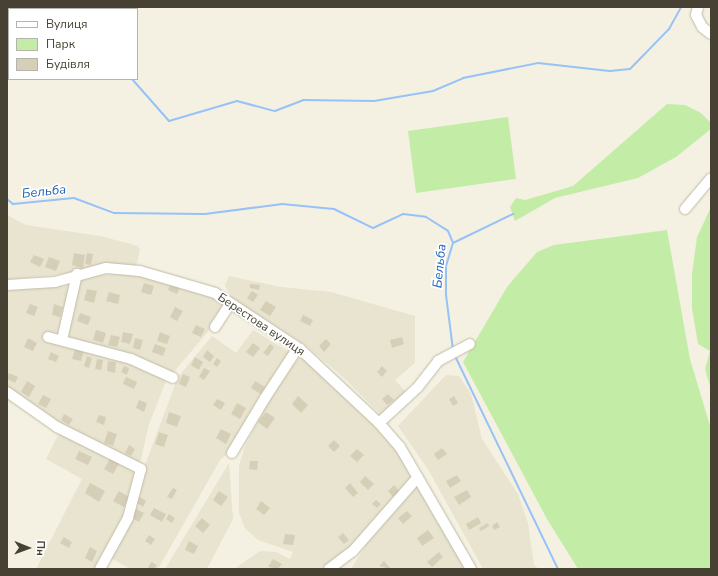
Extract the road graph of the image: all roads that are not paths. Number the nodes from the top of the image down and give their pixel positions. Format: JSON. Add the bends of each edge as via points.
{"nodes":[{"id":1,"x":698,"y":7,"type":"edge"},
{"id":2,"x":711,"y":34,"type":"edge"},
{"id":3,"x":711,"y":178,"type":"edge"},
{"id":4,"x":685,"y":209,"type":"dead end"},
{"id":5,"x":77,"y":274,"type":"junction"},
{"id":6,"x":7,"y":285,"type":"edge"},
{"id":7,"x":230,"y":304,"type":"junction"},
{"id":8,"x":215,"y":327,"type":"dead end"},
{"id":9,"x":48,"y":337,"type":"dead end"},
{"id":10,"x":62,"y":340,"type":"junction"},
{"id":11,"x":467,"y":346,"type":"dead end"},
{"id":12,"x":300,"y":349,"type":"junction"},
{"id":13,"x":173,"y":378,"type":"dead end"},
{"id":14,"x":7,"y":392,"type":"edge"},
{"id":15,"x":379,"y":423,"type":"junction"},
{"id":16,"x":232,"y":453,"type":"dead end"},
{"id":17,"x":418,"y":477,"type":"junction"},
{"id":18,"x":100,"y":569,"type":"edge"},
{"id":19,"x":329,"y":569,"type":"edge"},
{"id":20,"x":471,"y":569,"type":"edge"}],
"edges":[{"from":1,"to":2,"type":"street","via":[[696,15],[702,27]]},
{"from":3,"to":4,"type":"street"},
{"from":5,"to":6,"type":"street","name":"Берестова вулиця","via":[[55,282]]},
{"from":5,"to":7,"type":"street","name":"Берестова вулиця","via":[[106,268],[140,271],[215,293]]},
{"from":5,"to":10,"type":"street"},
{"from":7,"to":8,"type":"street"},
{"from":7,"to":12,"type":"street","name":"Берестова вулиця"},
{"from":9,"to":10,"type":"street"},
{"from":10,"to":13,"type":"street","via":[[131,359]]},
{"from":11,"to":15,"type":"street","via":[[438,361],[409,397]]},
{"from":12,"to":15,"type":"street","name":"Берестова вулиця"},
{"from":12,"to":16,"type":"street","via":[[295,352]]},
{"from":14,"to":18,"type":"street","via":[[57,427],[141,469],[128,518]]},
{"from":15,"to":17,"type":"street","name":"Берестова вулиця","via":[[400,447]]},
{"from":17,"to":19,"type":"street","via":[[353,551]]},
{"from":17,"to":20,"type":"street","name":"Берестова вулиця"}]}
